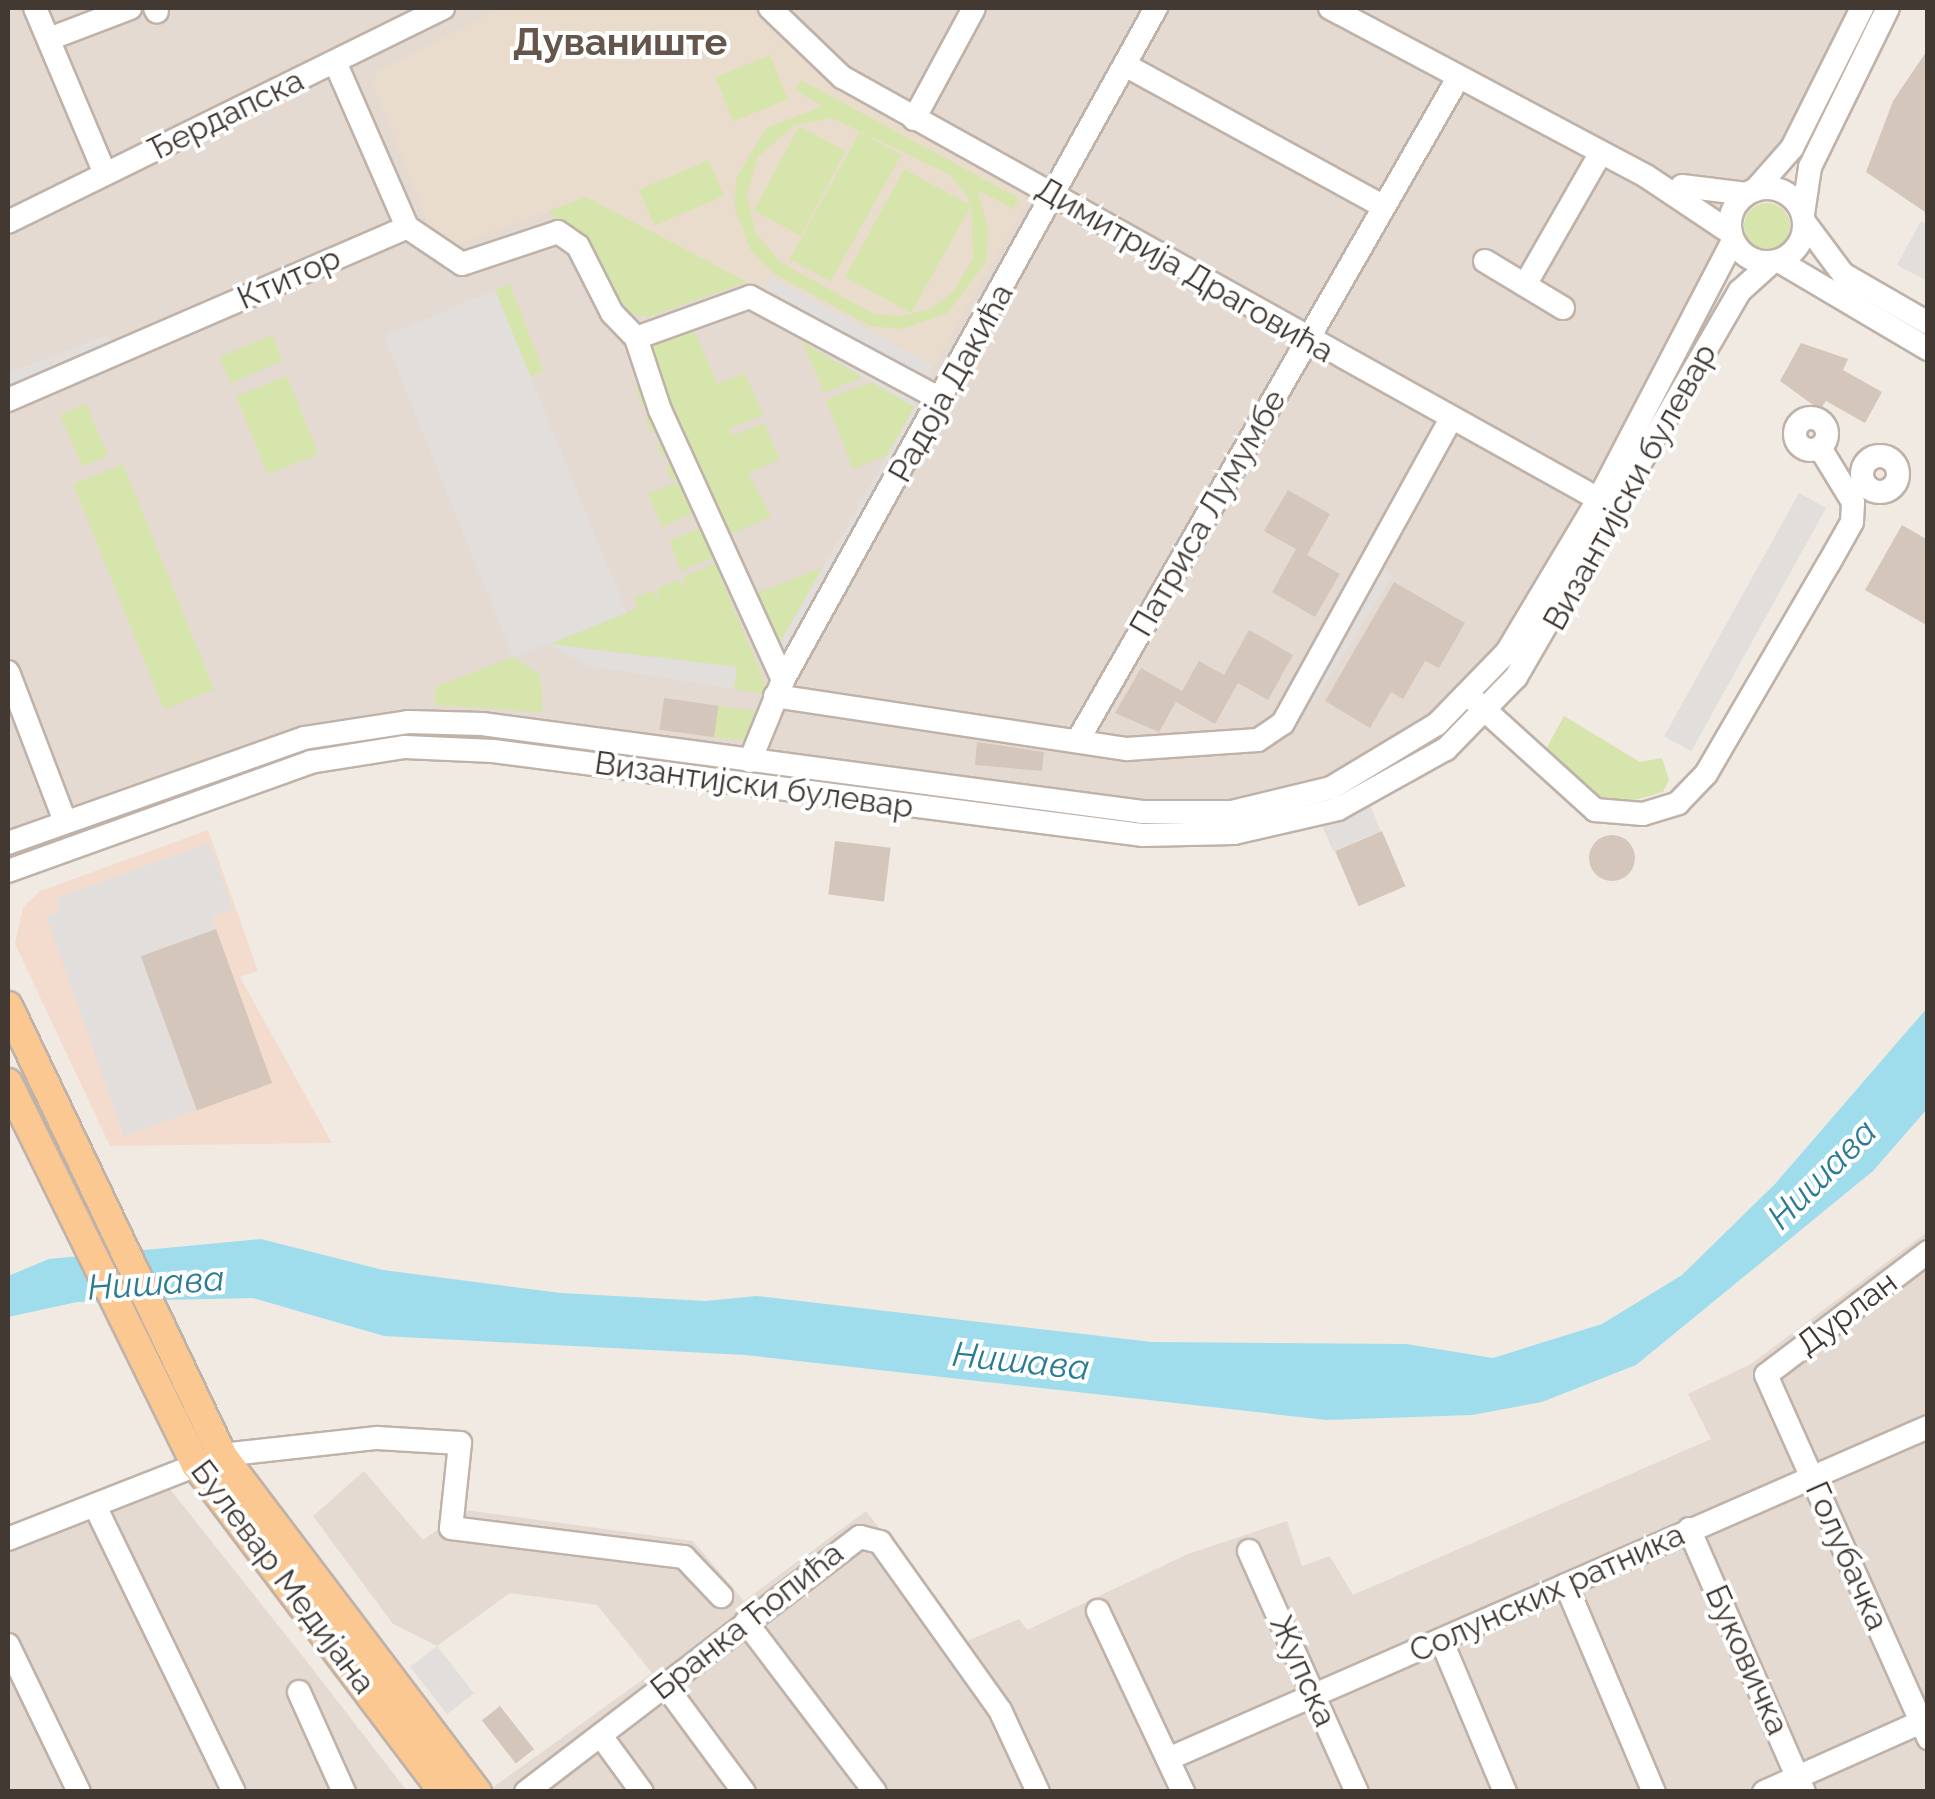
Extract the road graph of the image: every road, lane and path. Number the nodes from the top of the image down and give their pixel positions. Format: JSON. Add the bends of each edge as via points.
{"nodes":[{"id":1,"x":35,"y":8,"type":"edge"},
{"id":2,"x":130,"y":8,"type":"edge"},
{"id":3,"x":443,"y":8,"type":"edge"},
{"id":4,"x":770,"y":8,"type":"edge"},
{"id":5,"x":974,"y":8,"type":"edge"},
{"id":6,"x":1156,"y":8,"type":"edge"},
{"id":7,"x":1862,"y":8,"type":"edge"},
{"id":8,"x":1888,"y":8,"type":"edge"},
{"id":9,"x":1335,"y":9,"type":"edge"},
{"id":10,"x":49,"y":40,"type":"junction"},
{"id":11,"x":335,"y":62,"type":"junction"},
{"id":12,"x":1125,"y":65,"type":"junction"},
{"id":13,"x":1458,"y":78,"type":"junction"},
{"id":14,"x":914,"y":119,"type":"junction"},
{"id":15,"x":1600,"y":154,"type":"junction"},
{"id":16,"x":105,"y":174,"type":"junction"},
{"id":17,"x":1646,"y":176,"type":"junction"},
{"id":18,"x":1751,"y":192,"type":"junction"},
{"id":19,"x":1055,"y":195,"type":"junction"},
{"id":20,"x":1384,"y":206,"type":"junction"},
{"id":21,"x":1804,"y":219,"type":"junction"},
{"id":22,"x":8,"y":222,"type":"edge"},
{"id":23,"x":406,"y":227,"type":"junction"},
{"id":24,"x":1732,"y":237,"type":"junction"},
{"id":25,"x":1485,"y":261,"type":"dead end"},
{"id":26,"x":1775,"y":262,"type":"junction"},
{"id":27,"x":1524,"y":285,"type":"junction"},
{"id":28,"x":1563,"y":308,"type":"dead end"},
{"id":29,"x":1928,"y":323,"type":"edge"},
{"id":30,"x":636,"y":338,"type":"junction"},
{"id":31,"x":1306,"y":341,"type":"junction"},
{"id":32,"x":1928,"y":349,"type":"edge"},
{"id":33,"x":8,"y":400,"type":"edge"},
{"id":34,"x":942,"y":400,"type":"junction"},
{"id":35,"x":1452,"y":419,"type":"junction"},
{"id":36,"x":1820,"y":448,"type":"dead end"},
{"id":37,"x":1608,"y":505,"type":"junction"},
{"id":38,"x":8,"y":672,"type":"edge"},
{"id":39,"x":1516,"y":678,"type":"junction"},
{"id":40,"x":779,"y":688,"type":"junction"},
{"id":41,"x":1470,"y":696,"type":"junction"},
{"id":42,"x":1488,"y":712,"type":"junction"},
{"id":43,"x":1078,"y":740,"type":"junction"},
{"id":44,"x":1521,"y":742,"type":"junction"},
{"id":45,"x":1446,"y":748,"type":"junction"},
{"id":46,"x":750,"y":761,"type":"junction"},
{"id":47,"x":66,"y":822,"type":"junction"},
{"id":48,"x":8,"y":843,"type":"edge"},
{"id":49,"x":8,"y":870,"type":"edge"},
{"id":50,"x":8,"y":1006,"type":"edge"},
{"id":51,"x":8,"y":1084,"type":"edge"},
{"id":52,"x":1928,"y":1252,"type":"edge"},
{"id":53,"x":1766,"y":1375,"type":"joint"},
{"id":54,"x":1928,"y":1427,"type":"edge"},
{"id":55,"x":209,"y":1460,"type":"junction"},
{"id":56,"x":1812,"y":1476,"type":"junction"},
{"id":57,"x":95,"y":1506,"type":"junction"},
{"id":58,"x":1689,"y":1529,"type":"junction"},
{"id":59,"x":8,"y":1539,"type":"edge"},
{"id":60,"x":1250,"y":1551,"type":"dead end"},
{"id":61,"x":1566,"y":1585,"type":"junction"},
{"id":62,"x":721,"y":1596,"type":"dead end"},
{"id":63,"x":1098,"y":1610,"type":"dead end"},
{"id":64,"x":746,"y":1622,"type":"junction"},
{"id":65,"x":1442,"y":1642,"type":"junction"},
{"id":66,"x":8,"y":1645,"type":"edge"},
{"id":67,"x":665,"y":1685,"type":"junction"},
{"id":68,"x":299,"y":1692,"type":"dead end"},
{"id":69,"x":1315,"y":1696,"type":"junction"},
{"id":70,"x":1925,"y":1726,"type":"edge"},
{"id":71,"x":600,"y":1736,"type":"junction"},
{"id":72,"x":1168,"y":1759,"type":"junction"},
{"id":73,"x":1801,"y":1784,"type":"edge"},
{"id":74,"x":525,"y":1791,"type":"edge"},
{"id":75,"x":79,"y":1792,"type":"edge"},
{"id":76,"x":234,"y":1792,"type":"edge"},
{"id":77,"x":344,"y":1792,"type":"edge"},
{"id":78,"x":444,"y":1792,"type":"edge"},
{"id":79,"x":477,"y":1792,"type":"edge"},
{"id":80,"x":642,"y":1792,"type":"edge"},
{"id":81,"x":744,"y":1792,"type":"edge"},
{"id":82,"x":875,"y":1792,"type":"edge"},
{"id":83,"x":1038,"y":1792,"type":"edge"},
{"id":84,"x":1183,"y":1792,"type":"edge"},
{"id":85,"x":1356,"y":1792,"type":"edge"},
{"id":86,"x":1505,"y":1792,"type":"edge"},
{"id":87,"x":1654,"y":1792,"type":"edge"},
{"id":88,"x":1764,"y":1792,"type":"edge"}],
"edges":[{"from":1,"to":10,"type":"street"},
{"from":2,"to":10,"type":"street"},
{"from":3,"to":11,"type":"street","name":"Ђердапска"},
{"from":4,"to":14,"type":"street","name":"Димитрија Драговића","via":[[842,76]]},
{"from":5,"to":14,"type":"street"},
{"from":6,"to":12,"type":"street","name":"Радоја Дакића"},
{"from":7,"to":18,"type":"street","via":[[1792,148]]},
{"from":8,"to":21,"type":"street","via":[[1810,167]]},
{"from":9,"to":13,"type":"street"},
{"from":10,"to":16,"type":"street"},
{"from":11,"to":16,"type":"street","name":"Ђердапска"},
{"from":11,"to":23,"type":"street"},
{"from":12,"to":19,"type":"street","name":"Радоја Дакића"},
{"from":12,"to":20,"type":"street"},
{"from":13,"to":15,"type":"street"},
{"from":13,"to":20,"type":"street","name":"Патриса Лумумбе"},
{"from":14,"to":19,"type":"street","name":"Димитрија Драговића"},
{"from":15,"to":17,"type":"street"},
{"from":15,"to":27,"type":"street"},
{"from":16,"to":22,"type":"street","name":"Ђердапска"},
{"from":17,"to":18,"type":"street","via":[[1706,194]]},
{"from":17,"to":24,"type":"street"},
{"from":18,"to":21,"type":"street","via":[[1784,192]]},
{"from":18,"to":24,"type":"street","via":[[1733,211]]},
{"from":19,"to":31,"type":"street","name":"Димитрија Драговића"},
{"from":19,"to":34,"type":"street","name":"Радоја Дакића"},
{"from":20,"to":31,"type":"street","name":"Патриса Лумумбе"},
{"from":21,"to":26,"type":"street","via":[[1798,246]]},
{"from":21,"to":29,"type":"street","via":[[1843,274]]},
{"from":23,"to":30,"type":"street","via":[[462,264],[565,234],[586,256],[612,313]]},
{"from":23,"to":33,"type":"street","name":"Ктитор"},
{"from":24,"to":26,"type":"street","via":[[1745,255]]},
{"from":24,"to":37,"type":"street","name":"Византијски булевар"},
{"from":25,"to":27,"type":"street"},
{"from":26,"to":32,"type":"street"},
{"from":26,"to":37,"type":"street","name":"Византијски булевар","via":[[1738,294]]},
{"from":27,"to":28,"type":"street"},
{"from":30,"to":34,"type":"street","via":[[750,297]]},
{"from":30,"to":40,"type":"street","via":[[660,410]]},
{"from":31,"to":35,"type":"street","name":"Димитрија Драговића"},
{"from":31,"to":43,"type":"street","name":"Патриса Лумумбе"},
{"from":34,"to":40,"type":"street","name":"Радоја Дакића"},
{"from":35,"to":37,"type":"street","name":"Димитрија Драговића"},
{"from":35,"to":43,"type":"street","via":[[1386,525],[1379,553],[1283,723],[1258,740],[1196,749]]},
{"from":36,"to":44,"type":"street","via":[[1861,495],[1852,522],[1706,774],[1678,803],[1643,814],[1595,810]]},
{"from":37,"to":39,"type":"street","name":"Византијски булевар"},
{"from":37,"to":41,"type":"street","name":"Византијски булевар"},
{"from":38,"to":47,"type":"street"},
{"from":39,"to":42,"type":"street","name":"Византијски булевар"},
{"from":39,"to":44,"type":"street","via":[[1513,723]]},
{"from":40,"to":43,"type":"street"},
{"from":40,"to":46,"type":"street","name":"Радоја Дакића"},
{"from":41,"to":42,"type":"street"},
{"from":41,"to":46,"type":"street","name":"Византијски булевар","via":[[1383,761],[1331,788],[1232,812],[1142,812]]},
{"from":42,"to":44,"type":"street"},
{"from":42,"to":45,"type":"street","name":"Византијски булевар"},
{"from":44,"to":45,"type":"street","via":[[1490,736]]},
{"from":45,"to":49,"type":"street","name":"Византијски булевар","via":[[1338,809],[1189,835],[493,751],[355,750]]},
{"from":46,"to":47,"type":"street","name":"Византијски булевар","via":[[482,724],[376,724],[304,738]]},
{"from":47,"to":48,"type":"street","name":"Византијски булевар"},
{"from":50,"to":55,"type":"main road","name":"Булевар Медијана","via":[[182,1374]]},
{"from":51,"to":55,"type":"main road","name":"Булевар Медијана","via":[[153,1372]]},
{"from":52,"to":53,"type":"street","name":"Дурлан"},
{"from":53,"to":56,"type":"street","name":"Голубачка"},
{"from":54,"to":56,"type":"street","name":"Солунских ратника"},
{"from":55,"to":57,"type":"street"},
{"from":55,"to":62,"type":"street","name":"Булевар Медијана","via":[[377,1438],[460,1443],[451,1528],[684,1557]]},
{"from":55,"to":78,"type":"main road","name":"Булевар Медијана"},
{"from":55,"to":79,"type":"main road","name":"Булевар Медијана"},
{"from":56,"to":58,"type":"street","name":"Солунских ратника"},
{"from":56,"to":70,"type":"street","name":"Голубачка"},
{"from":57,"to":59,"type":"street"},
{"from":57,"to":76,"type":"street"},
{"from":58,"to":61,"type":"street","name":"Солунских ратника"},
{"from":58,"to":73,"type":"street","name":"Буковичка"},
{"from":60,"to":69,"type":"street","name":"Жупска"},
{"from":61,"to":65,"type":"street","name":"Солунских ратника"},
{"from":61,"to":87,"type":"street"},
{"from":63,"to":72,"type":"street"},
{"from":64,"to":67,"type":"street","name":"Бранка Ћопића"},
{"from":64,"to":82,"type":"street"},
{"from":64,"to":83,"type":"street","name":"Бранка Ћопића","via":[[852,1540],[875,1538],[1000,1710]]},
{"from":65,"to":69,"type":"street","name":"Солунских ратника"},
{"from":65,"to":86,"type":"street"},
{"from":66,"to":75,"type":"street"},
{"from":67,"to":71,"type":"street","name":"Бранка Ћопића"},
{"from":67,"to":81,"type":"street"},
{"from":68,"to":77,"type":"street"},
{"from":69,"to":72,"type":"street","name":"Солунских ратника"},
{"from":69,"to":85,"type":"street","name":"Жупска"},
{"from":70,"to":73,"type":"street"},
{"from":71,"to":74,"type":"street","name":"Бранка Ћопића"},
{"from":71,"to":80,"type":"street"},
{"from":72,"to":84,"type":"street"},
{"from":73,"to":88,"type":"street"}]}
